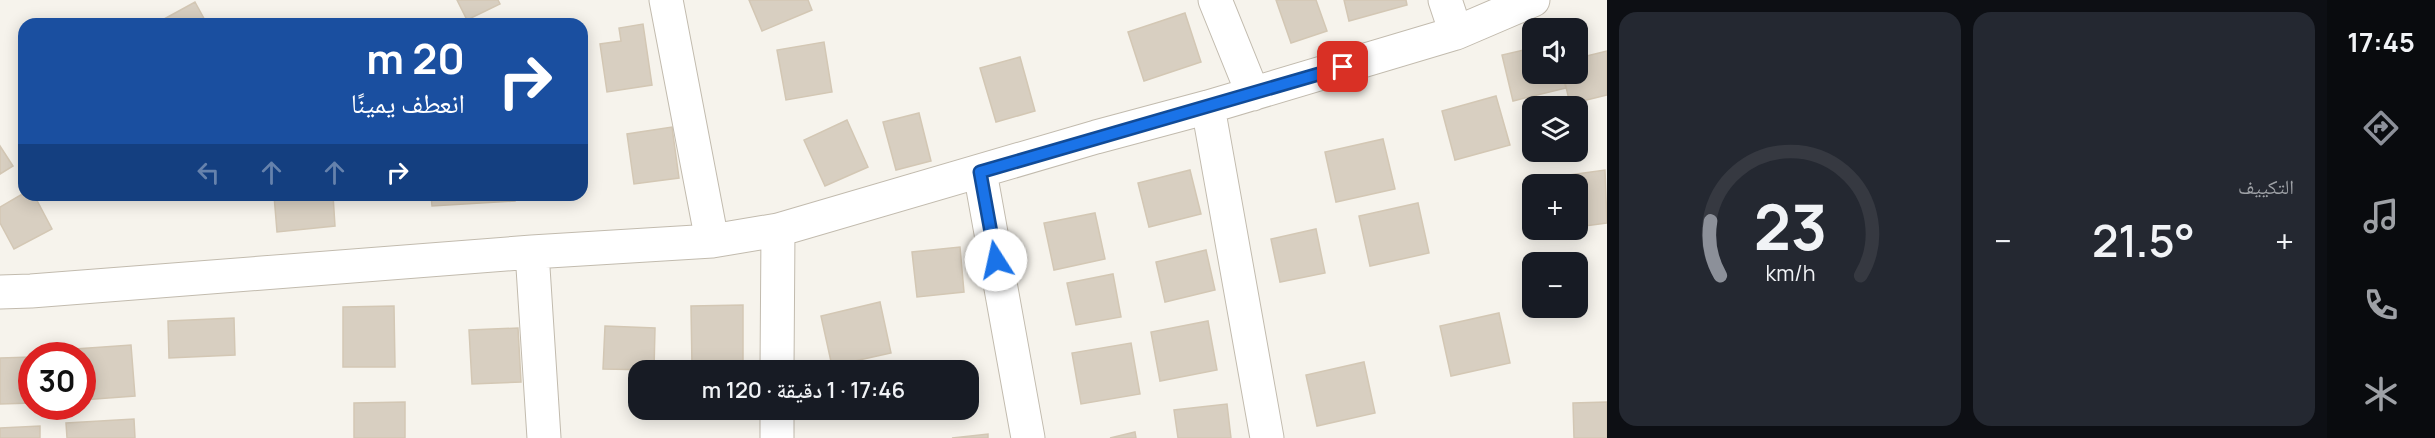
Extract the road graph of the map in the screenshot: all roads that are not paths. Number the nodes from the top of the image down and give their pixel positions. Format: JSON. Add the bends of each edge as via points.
{"nodes":[{"id":1,"x":666,"y":0,"type":"edge"},
{"id":2,"x":1215,"y":0,"type":"edge"},
{"id":3,"x":1445,"y":0,"type":"edge"},
{"id":4,"x":1533,"y":0,"type":"edge"},
{"id":5,"x":1456,"y":33,"type":"junction"},
{"id":6,"x":1253,"y":94,"type":"junction"},
{"id":7,"x":1208,"y":107,"type":"junction"},
{"id":8,"x":980,"y":172,"type":"junction"},
{"id":9,"x":778,"y":230,"type":"junction"},
{"id":10,"x":712,"y":241,"type":"junction"},
{"id":11,"x":532,"y":252,"type":"junction"},
{"id":12,"x":0,"y":292,"type":"edge"},
{"id":13,"x":777,"y":360,"type":"edge"},
{"id":14,"x":777,"y":420,"type":"edge"},
{"id":15,"x":544,"y":438,"type":"edge"},
{"id":16,"x":777,"y":438,"type":"edge"},
{"id":17,"x":1028,"y":438,"type":"edge"},
{"id":18,"x":1267,"y":438,"type":"edge"}],
"edges":[{"from":1,"to":10,"type":"street"},
{"from":2,"to":6,"type":"street"},
{"from":3,"to":5,"type":"street"},
{"from":4,"to":5,"type":"street"},
{"from":5,"to":6,"type":"street"},
{"from":6,"to":7,"type":"street"},
{"from":7,"to":8,"type":"street"},
{"from":7,"to":18,"type":"street"},
{"from":8,"to":9,"type":"street"},
{"from":8,"to":17,"type":"street"},
{"from":9,"to":10,"type":"street"},
{"from":9,"to":13,"type":"street"},
{"from":10,"to":11,"type":"street"},
{"from":11,"to":12,"type":"street"},
{"from":11,"to":15,"type":"street"},
{"from":14,"to":16,"type":"street"}]}
